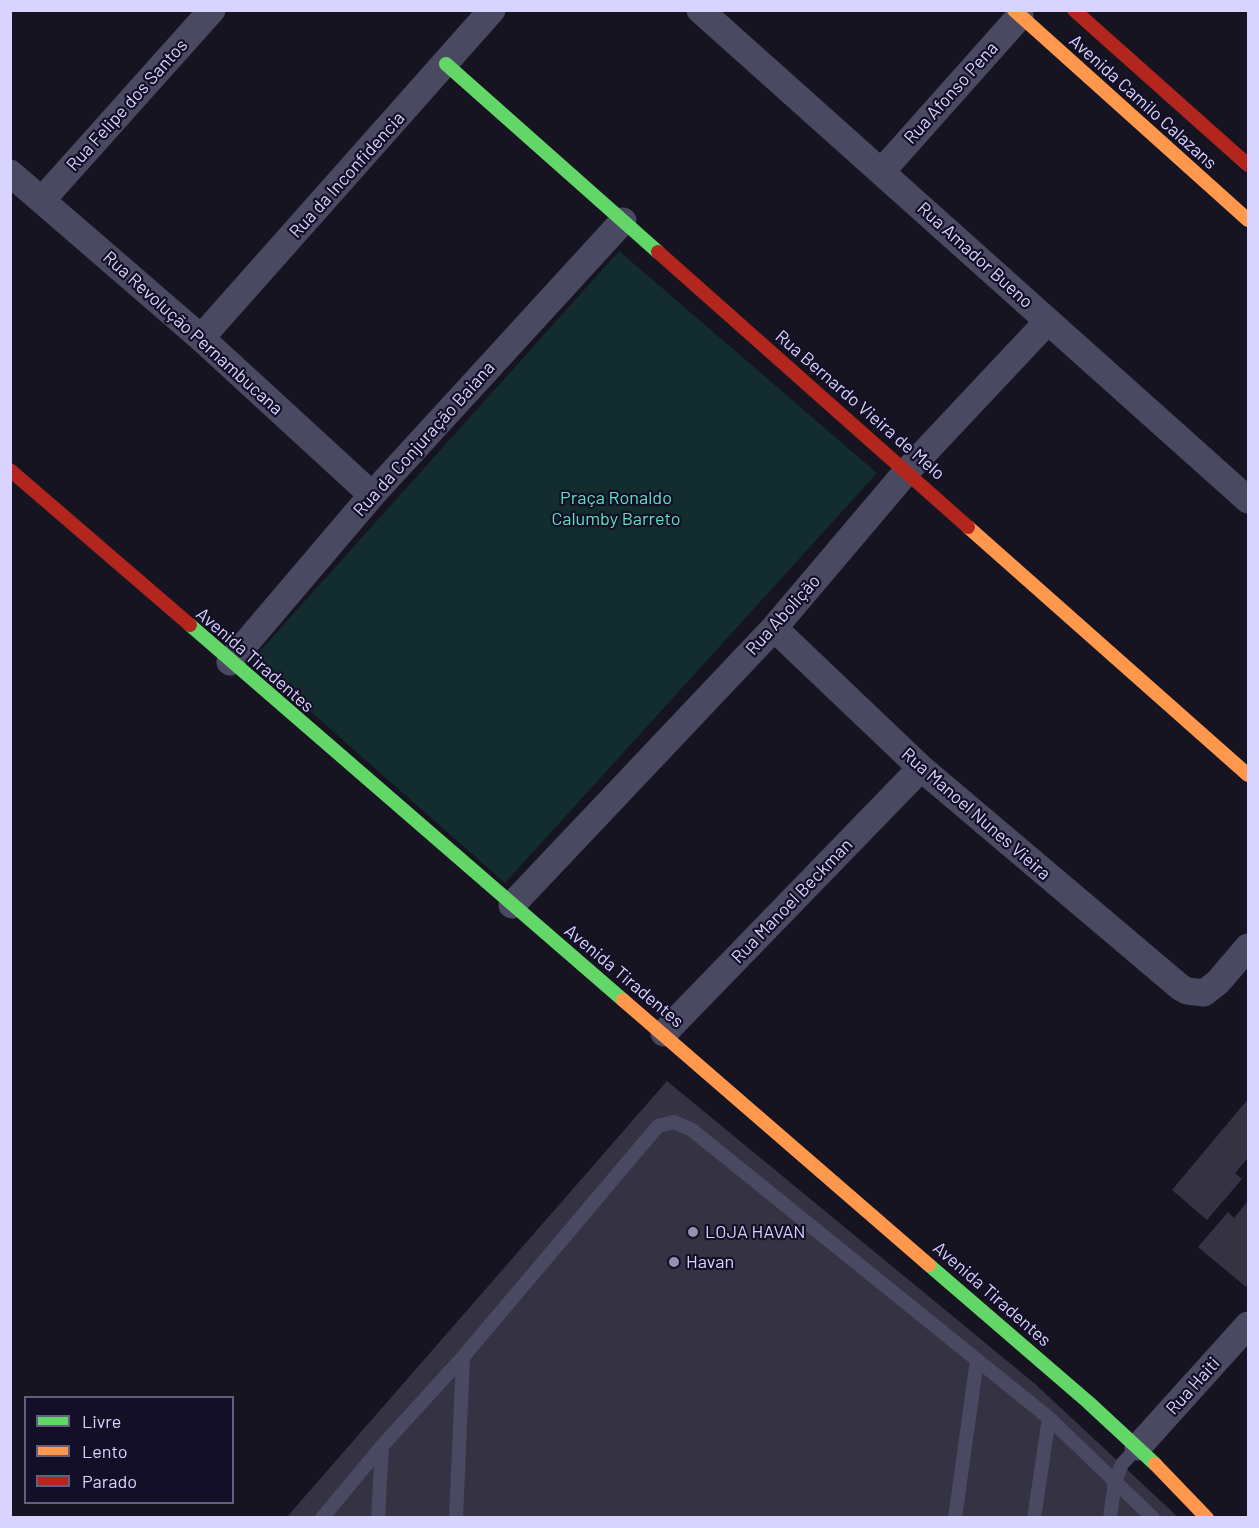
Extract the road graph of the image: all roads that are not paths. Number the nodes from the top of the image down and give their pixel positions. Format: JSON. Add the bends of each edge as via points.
{"nodes":[{"id":1,"x":212,"y":10,"type":"edge"},
{"id":2,"x":492,"y":10,"type":"edge"},
{"id":3,"x":700,"y":10,"type":"edge"},
{"id":4,"x":1074,"y":10,"type":"edge"},
{"id":5,"x":1017,"y":13,"type":"edge"},
{"id":6,"x":446,"y":64,"type":"junction"},
{"id":7,"x":1248,"y":165,"type":"edge"},
{"id":8,"x":882,"y":171,"type":"junction"},
{"id":9,"x":10,"y":173,"type":"edge"},
{"id":10,"x":42,"y":200,"type":"junction"},
{"id":11,"x":1248,"y":220,"type":"edge"},
{"id":12,"x":622,"y":221,"type":"junction"},
{"id":13,"x":1048,"y":321,"type":"junction"},
{"id":14,"x":201,"y":338,"type":"junction"},
{"id":15,"x":10,"y":470,"type":"edge"},
{"id":16,"x":907,"y":471,"type":"junction"},
{"id":17,"x":372,"y":495,"type":"junction"},
{"id":18,"x":1248,"y":500,"type":"edge"},
{"id":19,"x":774,"y":628,"type":"junction"},
{"id":20,"x":230,"y":662,"type":"junction"},
{"id":21,"x":921,"y":768,"type":"junction"},
{"id":22,"x":1248,"y":775,"type":"edge"},
{"id":23,"x":512,"y":905,"type":"junction"},
{"id":24,"x":1248,"y":947,"type":"edge"},
{"id":25,"x":664,"y":1034,"type":"junction"},
{"id":26,"x":1248,"y":1325,"type":"edge"},
{"id":27,"x":463,"y":1357,"type":"junction"},
{"id":28,"x":976,"y":1360,"type":"junction"},
{"id":29,"x":1049,"y":1418,"type":"junction"},
{"id":30,"x":382,"y":1446,"type":"junction"},
{"id":31,"x":1138,"y":1447,"type":"junction"},
{"id":32,"x":1115,"y":1481,"type":"junction"},
{"id":33,"x":322,"y":1518,"type":"edge"},
{"id":34,"x":378,"y":1518,"type":"edge"},
{"id":35,"x":456,"y":1518,"type":"edge"},
{"id":36,"x":955,"y":1518,"type":"edge"},
{"id":37,"x":1034,"y":1518,"type":"edge"},
{"id":38,"x":1110,"y":1518,"type":"edge"},
{"id":39,"x":1153,"y":1518,"type":"edge"},
{"id":40,"x":1207,"y":1518,"type":"edge"}],
"edges":[{"from":1,"to":10,"type":"street","name":"Rua Felipe dos Santos"},
{"from":2,"to":6,"type":"street","name":"Rua da Inconfidencia"},
{"from":3,"to":8,"type":"street","name":"Rua Amador Bueno"},
{"from":4,"to":7,"type":"street","name":"Avenida Camilo Calazans","via":[[1187,118]]},
{"from":5,"to":8,"type":"street","name":"Rua Afonso Pena"},
{"from":5,"to":11,"type":"street","name":"Avenida Camilo Calazans","via":[[1168,140]]},
{"from":6,"to":12,"type":"street","name":"Rua Bernardo Vieira de Melo"},
{"from":6,"to":14,"type":"street","name":"Rua da Inconfidencia"},
{"from":8,"to":13,"type":"street","name":"Rua Amador Bueno"},
{"from":9,"to":10,"type":"street","name":"Rua Revolução Pernambucana"},
{"from":10,"to":14,"type":"street","name":"Rua Revolução Pernambucana"},
{"from":12,"to":16,"type":"street","name":"Rua Bernardo Vieira de Melo"},
{"from":12,"to":17,"type":"street","name":"Rua da Conjuração Baiana"},
{"from":13,"to":16,"type":"street","name":"Rua Abolição"},
{"from":13,"to":18,"type":"street","name":"Rua Amador Bueno"},
{"from":14,"to":17,"type":"street","name":"Rua Revolução Pernambucana"},
{"from":15,"to":20,"type":"street","name":"Avenida Tiradentes"},
{"from":16,"to":19,"type":"street","name":"Rua Abolição"},
{"from":16,"to":22,"type":"street","name":"Rua Bernardo Vieira de Melo"},
{"from":17,"to":20,"type":"street","name":"Rua da Conjuração Baiana"},
{"from":19,"to":21,"type":"street","name":"Rua Manoel Nunes Vieira"},
{"from":19,"to":23,"type":"street","name":"Rua Abolição"},
{"from":20,"to":23,"type":"street","name":"Avenida Tiradentes"},
{"from":21,"to":24,"type":"street","name":"Rua Manoel Nunes Vieira","via":[[1187,991],[1204,993]]},
{"from":21,"to":25,"type":"street","name":"Rua Manoel Beckman"},
{"from":23,"to":25,"type":"street","name":"Avenida Tiradentes"},
{"from":25,"to":31,"type":"street","name":"Avenida Tiradentes"},
{"from":26,"to":31,"type":"street","name":"Rua Haiti"},
{"from":27,"to":28,"type":"lane","via":[[658,1126],[674,1122],[692,1130]]},
{"from":27,"to":30,"type":"lane"},
{"from":27,"to":35,"type":"lane"},
{"from":28,"to":29,"type":"lane"},
{"from":28,"to":36,"type":"lane"},
{"from":29,"to":32,"type":"lane"},
{"from":29,"to":37,"type":"lane"},
{"from":30,"to":33,"type":"lane"},
{"from":30,"to":34,"type":"lane"},
{"from":31,"to":32,"type":"lane","via":[[1122,1464]]},
{"from":31,"to":40,"type":"street","name":"Avenida Tiradentes"},
{"from":32,"to":38,"type":"lane"},
{"from":32,"to":39,"type":"lane"}]}
